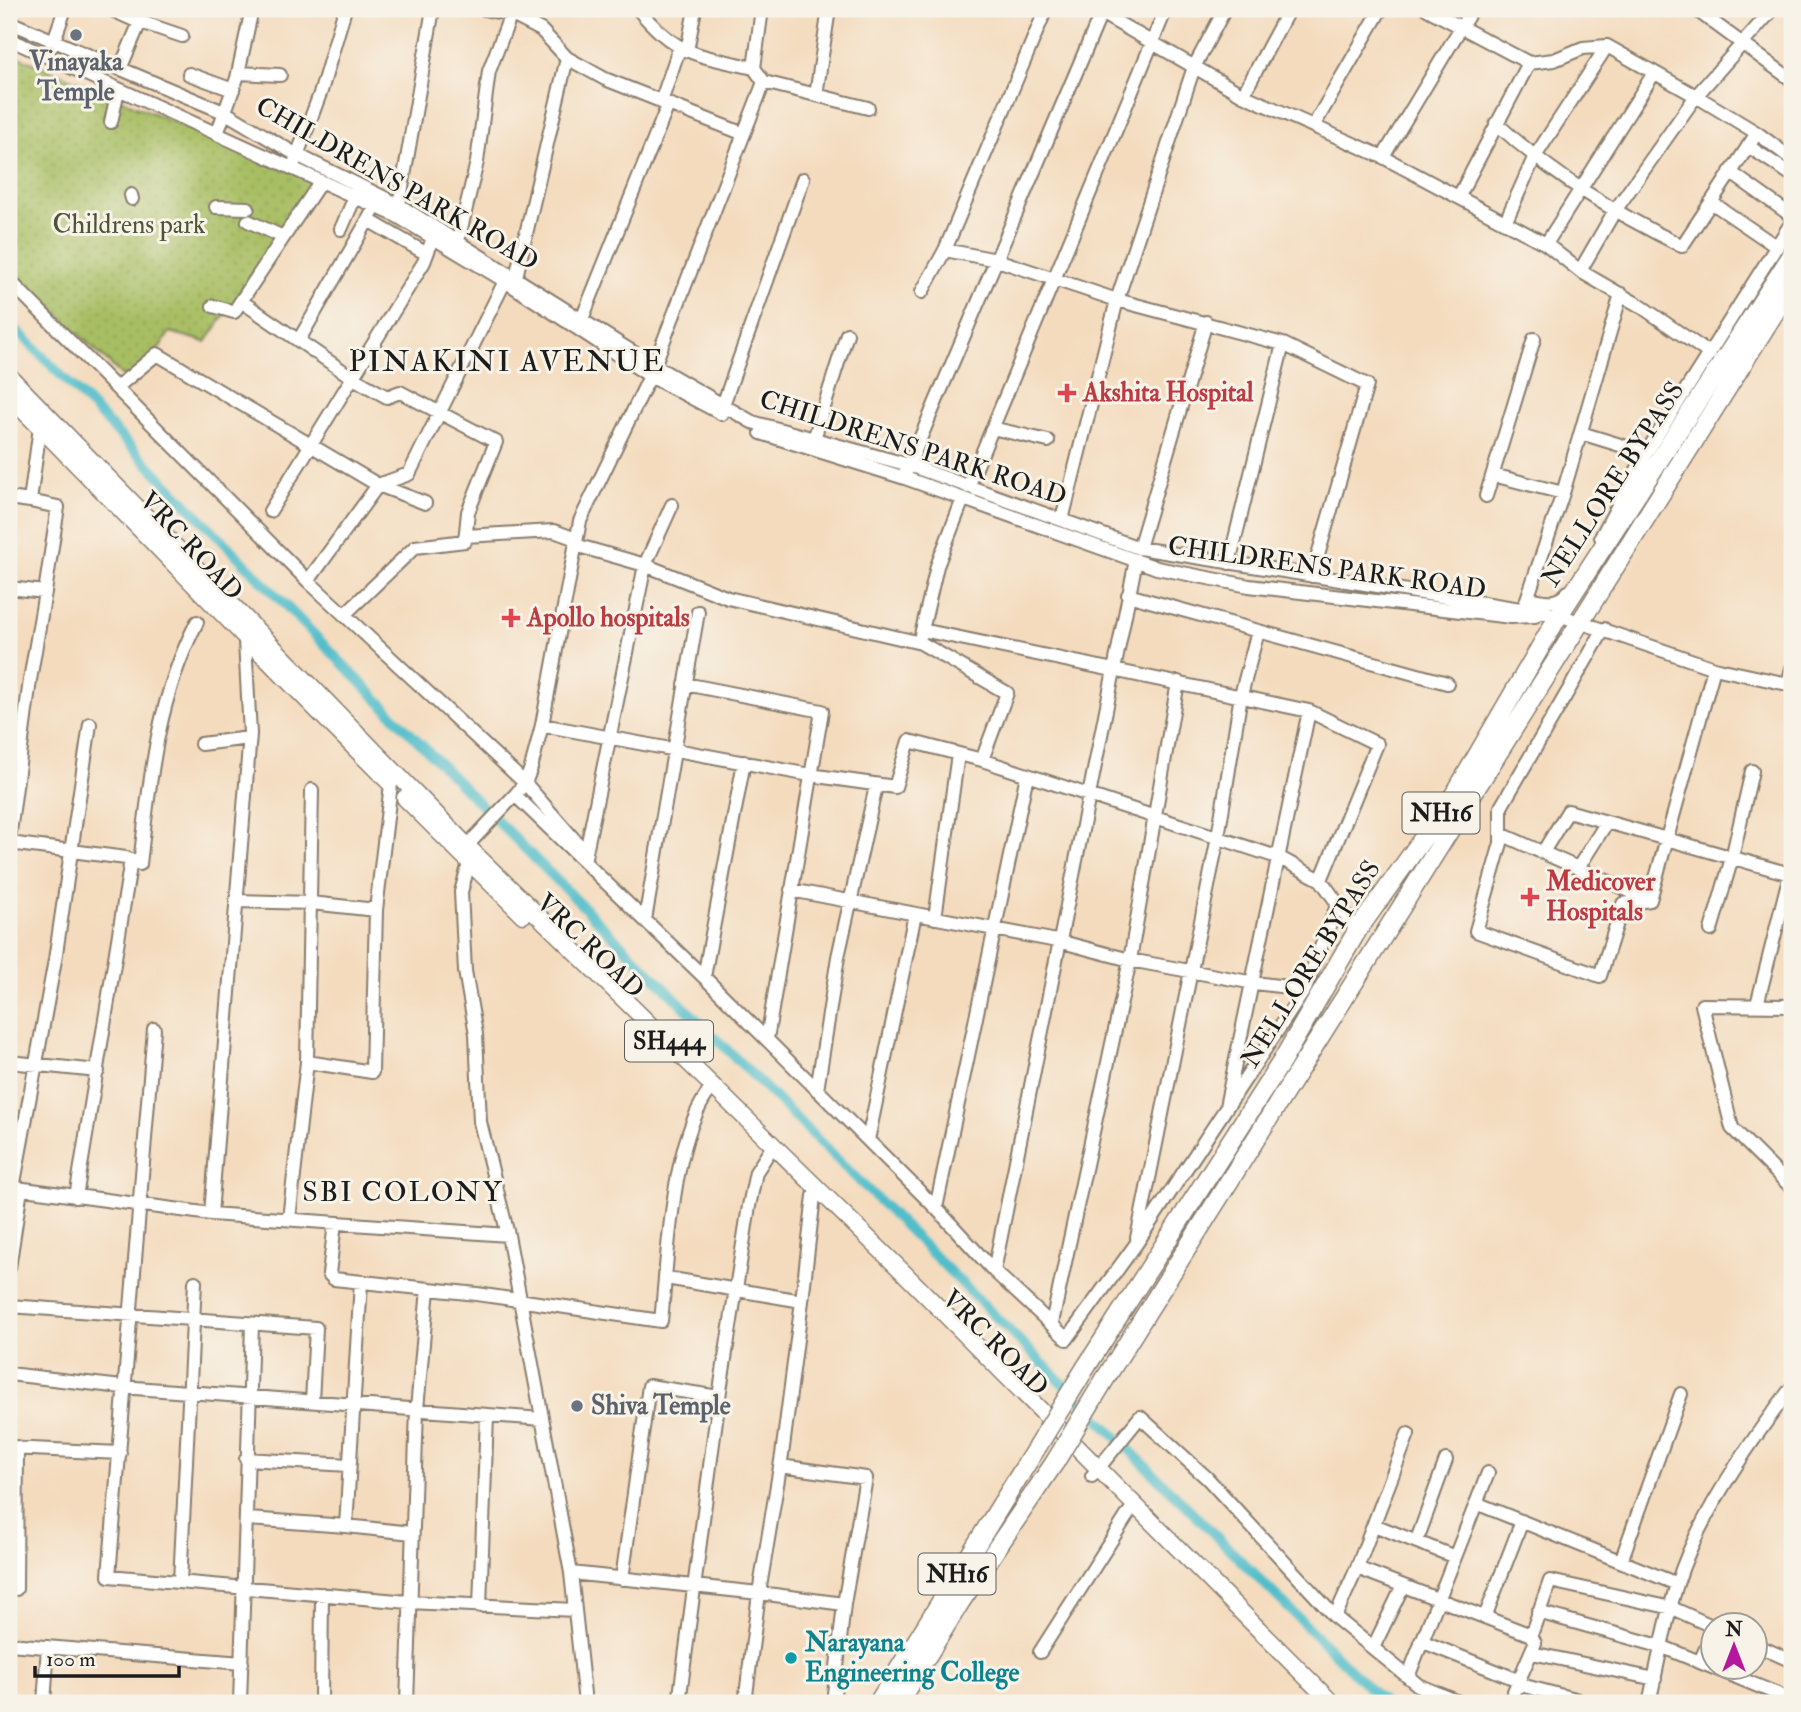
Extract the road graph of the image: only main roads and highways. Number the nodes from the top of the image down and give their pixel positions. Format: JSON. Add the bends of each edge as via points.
{"nodes":[{"id":1,"x":1784,"y":251,"type":"edge"},
{"id":2,"x":1792,"y":285,"type":"edge"},
{"id":3,"x":9,"y":376,"type":"edge"},
{"id":4,"x":9,"y":396,"type":"edge"},
{"id":5,"x":251,"y":635,"type":"junction"},
{"id":6,"x":465,"y":854,"type":"junction"},
{"id":7,"x":710,"y":1089,"type":"junction"},
{"id":8,"x":1094,"y":1472,"type":"junction"},
{"id":9,"x":878,"y":1703,"type":"edge"},
{"id":10,"x":898,"y":1703,"type":"edge"},
{"id":11,"x":1323,"y":1703,"type":"edge"},
{"id":12,"x":1332,"y":1703,"type":"edge"}],
"edges":[{"from":1,"to":9,"type":"highway","name":"NELLORE BYPASS","number":"NH16","bridge":true,"via":[[1559,615],[1456,792],[1357,931],[1282,1061]]},
{"from":2,"to":10,"type":"highway","name":"NELLORE BYPASS","number":"NH16","bridge":true,"via":[[1055,1462]]},
{"from":3,"to":5,"type":"main road","number":"SH444"},
{"from":4,"to":5,"type":"main road","name":"VRC ROAD","number":"SH444"},
{"from":5,"to":6,"type":"main road","number":"SH444"},
{"from":5,"to":6,"type":"main road","name":"VRC ROAD","number":"SH444","via":[[391,784]]},
{"from":6,"to":7,"type":"main road","name":"VRC ROAD","number":"SH444"},
{"from":7,"to":8,"type":"main road","name":"VRC ROAD","number":"SH444"},
{"from":7,"to":8,"type":"main road","number":"SH444","via":[[1035,1402]]},
{"from":8,"to":11,"type":"main road","name":"VRC ROAD","number":"SH444"},
{"from":8,"to":12,"type":"main road","number":"SH444"}]}
